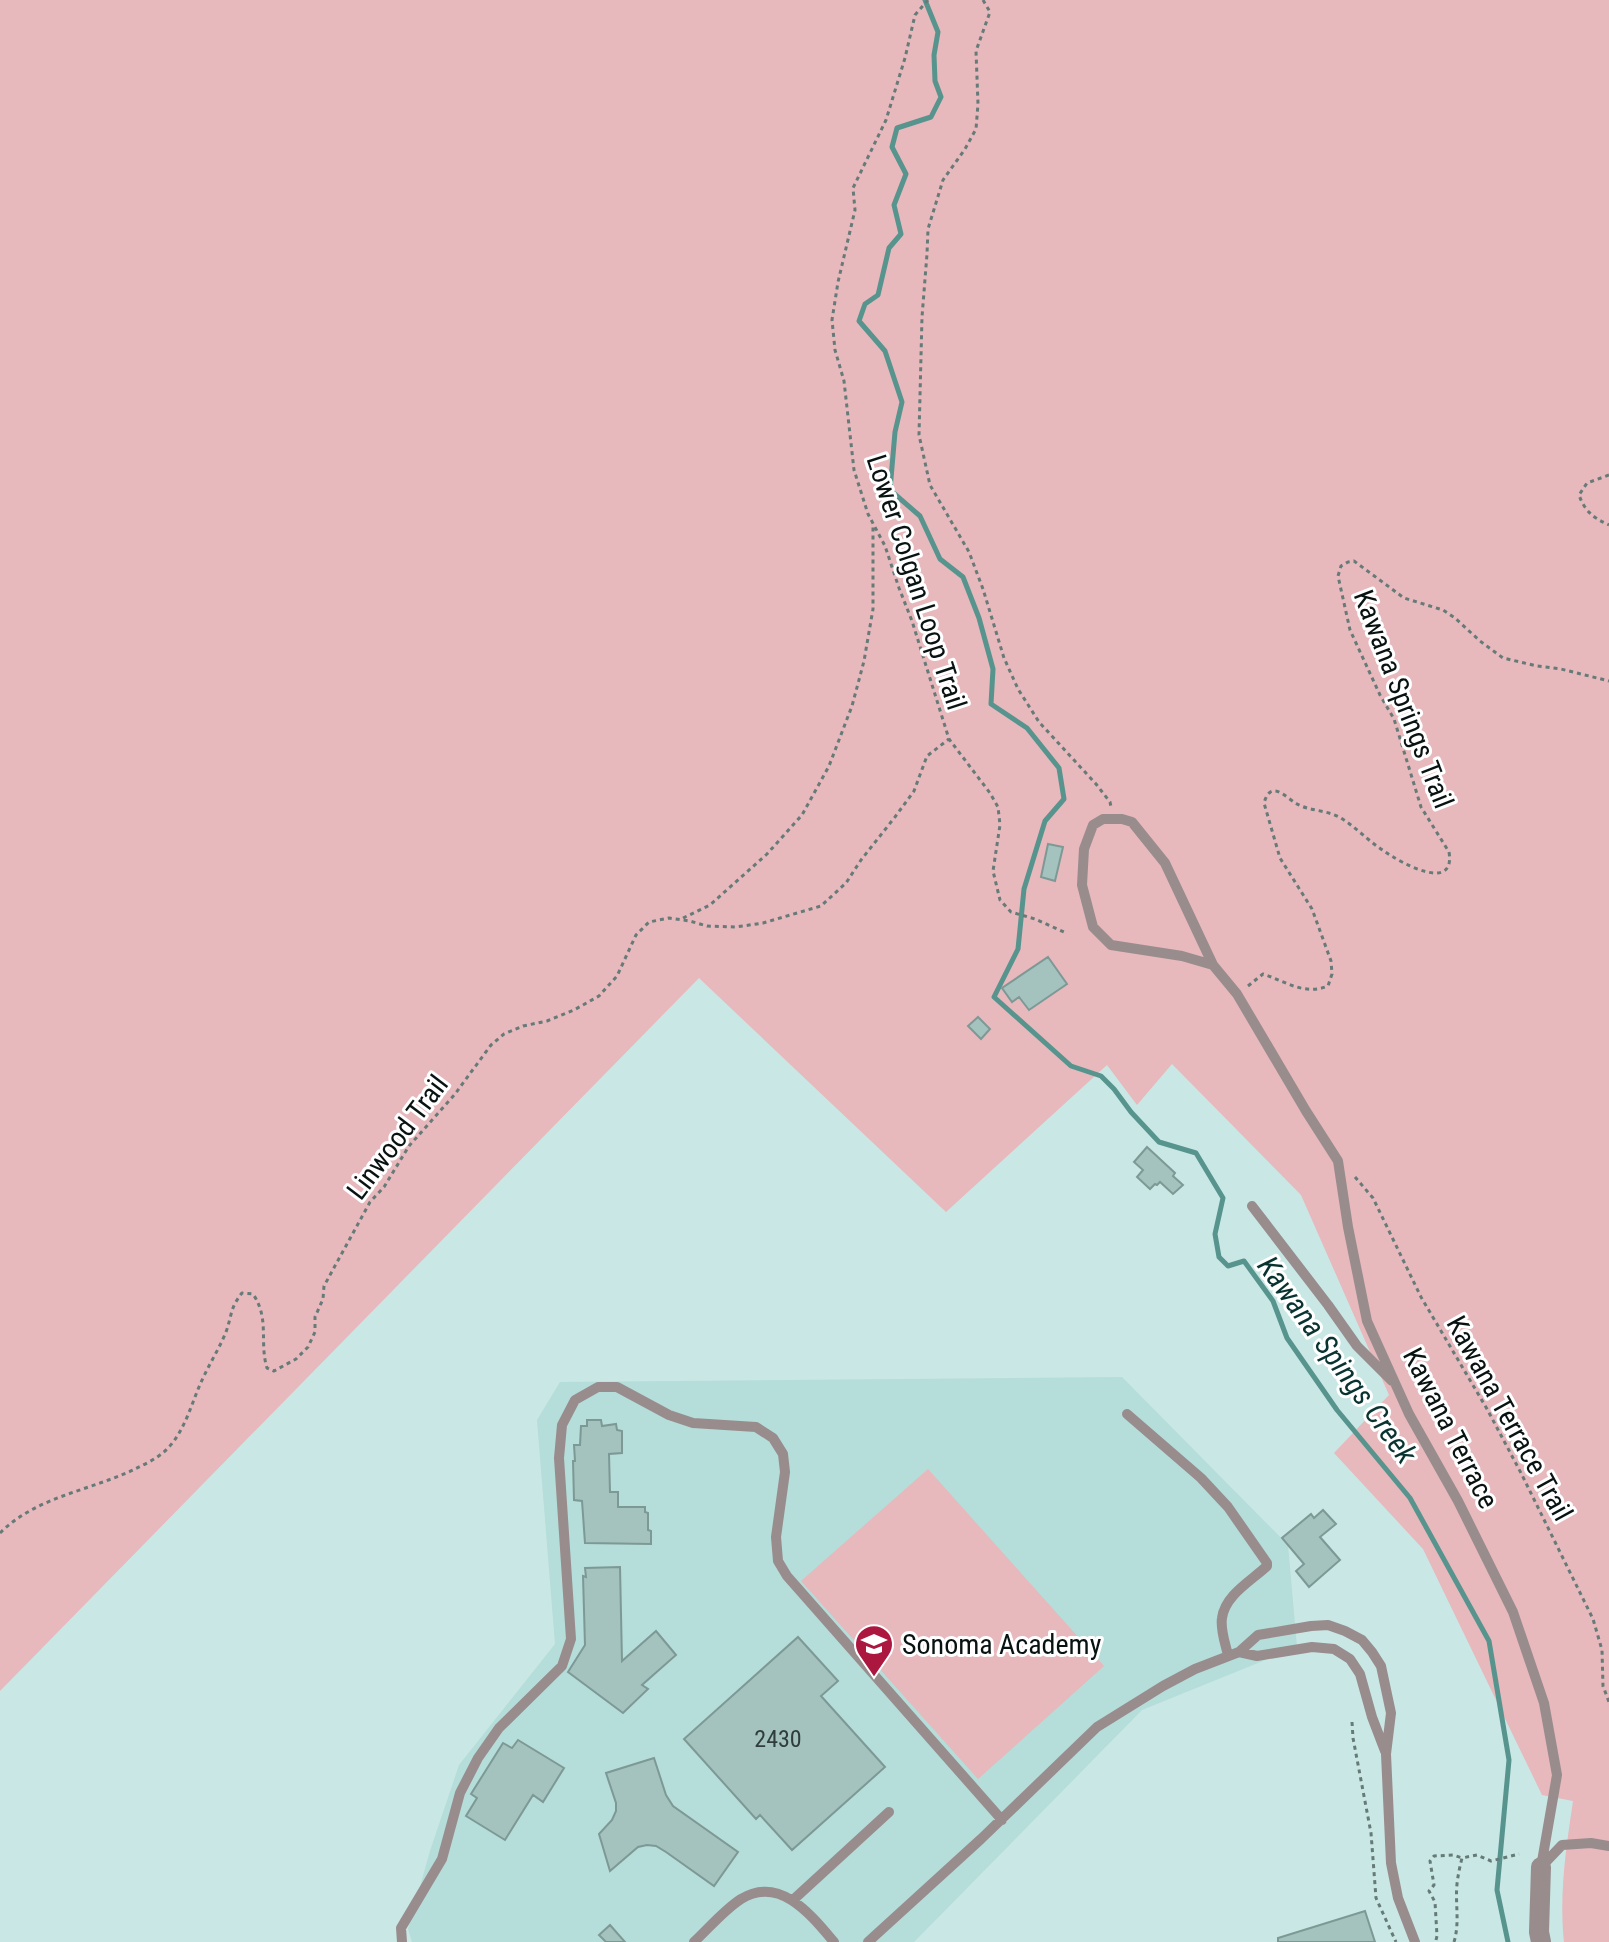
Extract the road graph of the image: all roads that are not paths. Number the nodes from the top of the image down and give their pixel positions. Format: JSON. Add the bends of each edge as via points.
{"nodes":[{"id":1,"x":1213,"y":965,"type":"junction"},
{"id":2,"x":1252,"y":1206,"type":"dead end"},
{"id":3,"x":1396,"y":1385,"type":"junction"},
{"id":4,"x":1127,"y":1414,"type":"dead end"},
{"id":5,"x":1234,"y":1654,"type":"junction"},
{"id":6,"x":1386,"y":1754,"type":"junction"},
{"id":7,"x":889,"y":1812,"type":"dead end"},
{"id":8,"x":1002,"y":1820,"type":"junction"},
{"id":9,"x":1609,"y":1846,"type":"edge"},
{"id":10,"x":1541,"y":1867,"type":"junction"},
{"id":11,"x":793,"y":1900,"type":"junction"},
{"id":12,"x":402,"y":1942,"type":"edge"},
{"id":13,"x":694,"y":1942,"type":"edge"},
{"id":14,"x":834,"y":1942,"type":"edge"},
{"id":15,"x":868,"y":1942,"type":"edge"},
{"id":16,"x":1415,"y":1942,"type":"edge"},
{"id":17,"x":1541,"y":1942,"type":"edge"}],
"edges":[{"from":1,"to":1,"type":"lane","name":"Kawana Terrace","via":[[1111,945],[1093,927],[1082,885],[1084,849],[1093,825],[1103,819],[1132,822],[1165,863]]},
{"from":1,"to":3,"type":"lane","name":"Kawana Terrace","via":[[1237,994],[1338,1161],[1367,1321]]},
{"from":2,"to":3,"type":"lane","via":[[1357,1346]]},
{"from":3,"to":10,"type":"lane","name":"Kawana Terrace","via":[[1513,1612],[1544,1703],[1557,1775]]},
{"from":4,"to":5,"type":"lane","via":[[1201,1478],[1267,1563],[1228,1599],[1221,1621]]},
{"from":5,"to":6,"type":"lane","via":[[1257,1656],[1312,1647],[1334,1649],[1350,1659],[1360,1674]]},
{"from":5,"to":6,"type":"lane","via":[[1258,1635],[1311,1626],[1328,1625],[1362,1640],[1381,1666],[1391,1713]]},
{"from":5,"to":8,"type":"lane","via":[[1163,1686],[1097,1727]]},
{"from":6,"to":16,"type":"lane","via":[[1391,1863]]},
{"from":7,"to":11,"type":"lane"},
{"from":8,"to":12,"type":"lane","via":[[778,1561],[785,1472],[783,1454],[773,1438],[756,1427],[693,1423],[617,1387],[598,1387],[575,1400],[562,1425],[559,1458],[571,1639],[565,1659],[499,1728],[478,1758],[460,1793],[442,1859],[401,1928]]},
{"from":8,"to":15,"type":"lane"},
{"from":9,"to":10,"type":"lane","via":[[1562,1845]]},
{"from":10,"to":17,"type":"street","name":"Kawana Terrace"},
{"from":11,"to":13,"type":"lane","via":[[775,1892],[755,1892]]},
{"from":11,"to":14,"type":"lane"}]}
